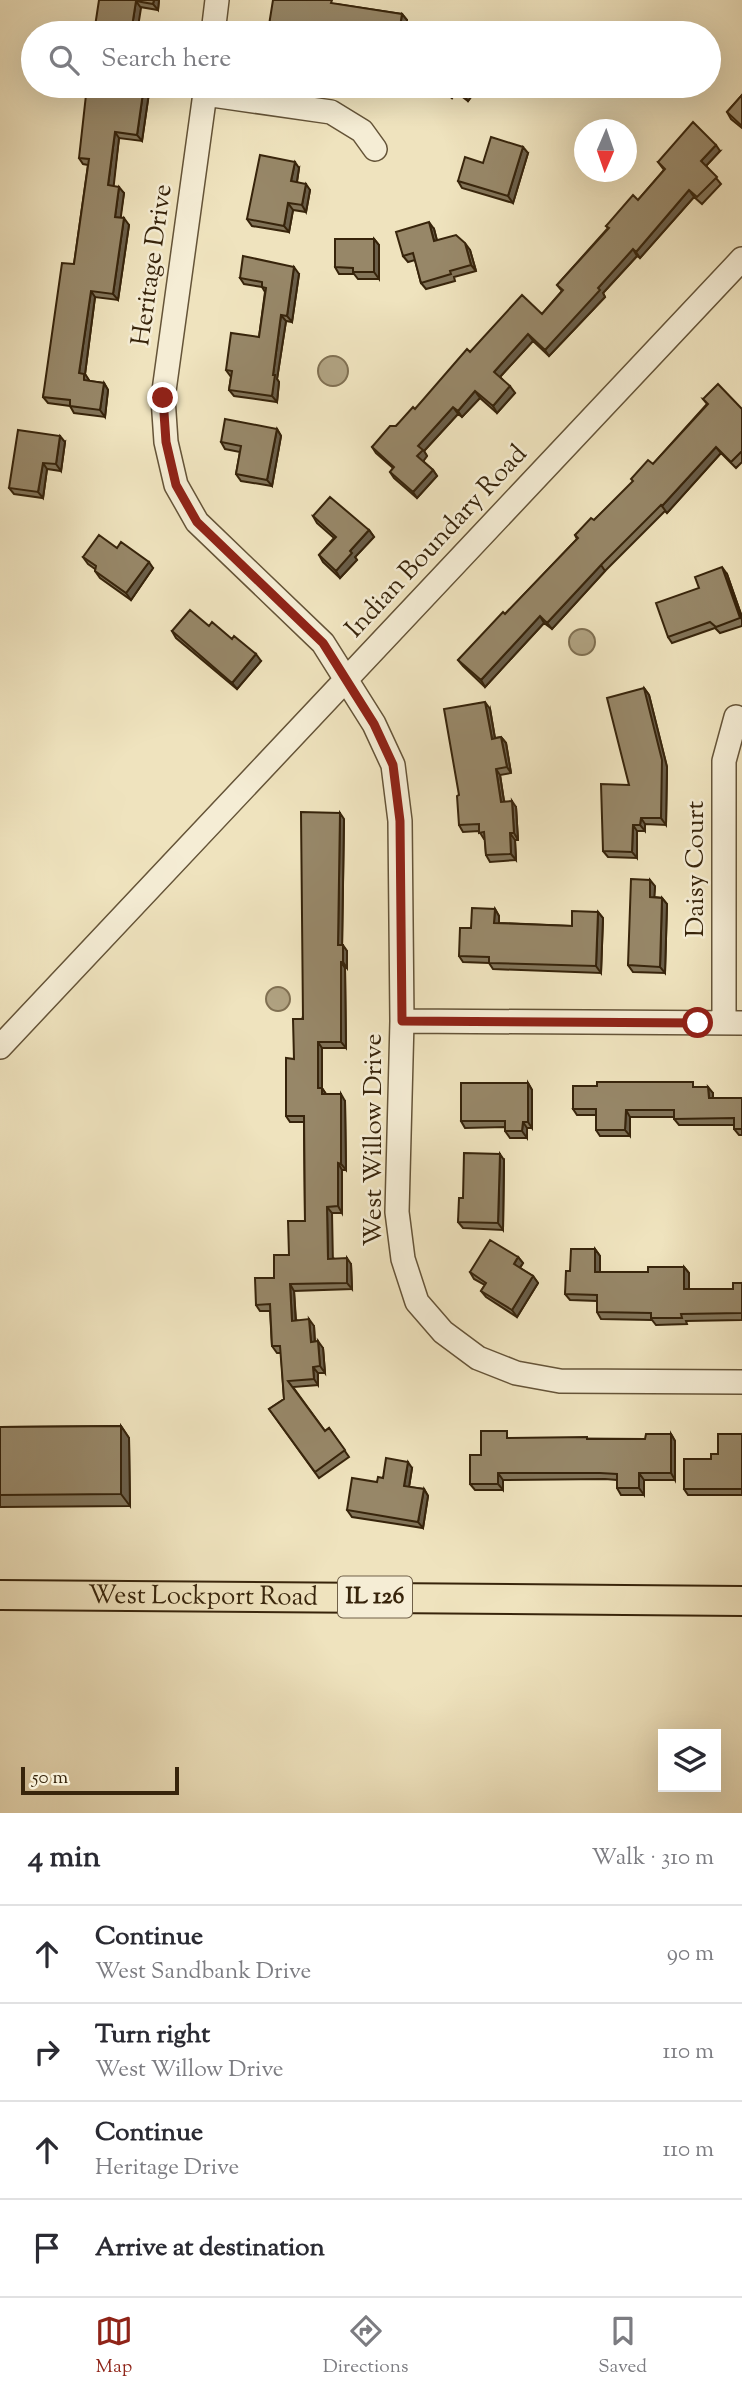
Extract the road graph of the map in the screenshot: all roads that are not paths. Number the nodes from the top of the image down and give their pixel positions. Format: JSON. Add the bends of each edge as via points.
{"nodes":[{"id":1,"x":217,"y":0,"type":"edge"},
{"id":2,"x":214,"y":21,"type":"edge"},
{"id":3,"x":205,"y":98,"type":"edge"},
{"id":4,"x":251,"y":98,"type":"edge"},
{"id":5,"x":375,"y":149,"type":"dead end"},
{"id":6,"x":742,"y":259,"type":"edge"},
{"id":7,"x":347,"y":678,"type":"junction"},
{"id":8,"x":736,"y":717,"type":"dead end"},
{"id":9,"x":402,"y":1021,"type":"junction"},
{"id":10,"x":733,"y":1023,"type":"edge"},
{"id":11,"x":0,"y":1047,"type":"edge"},
{"id":12,"x":742,"y":1382,"type":"edge"},
{"id":13,"x":0,"y":1595,"type":"edge"},
{"id":14,"x":742,"y":1601,"type":"edge"}],
"edges":[{"from":1,"to":2,"type":"street"},
{"from":3,"to":7,"type":"street","name":"Heritage Drive","via":[[163,398],[166,442],[176,485],[197,522],[323,643]]},
{"from":4,"to":5,"type":"street","via":[[331,112],[362,131]]},
{"from":6,"to":7,"type":"street","name":"Indian Boundary Road"},
{"from":7,"to":9,"type":"street","name":"West Willow Drive","via":[[393,765],[400,821]]},
{"from":7,"to":11,"type":"street","name":"Indian Boundary Road"},
{"from":8,"to":10,"type":"street","name":"Daisy Court","via":[[724,761]]},
{"from":9,"to":10,"type":"street"},
{"from":9,"to":12,"type":"street","name":"West Willow Drive","via":[[397,1212],[402,1259],[417,1302],[443,1332],[478,1358],[516,1373],[560,1381]]},
{"from":13,"to":14,"type":"main road","name":"West Lockport Road","number":"IL 126"}]}
